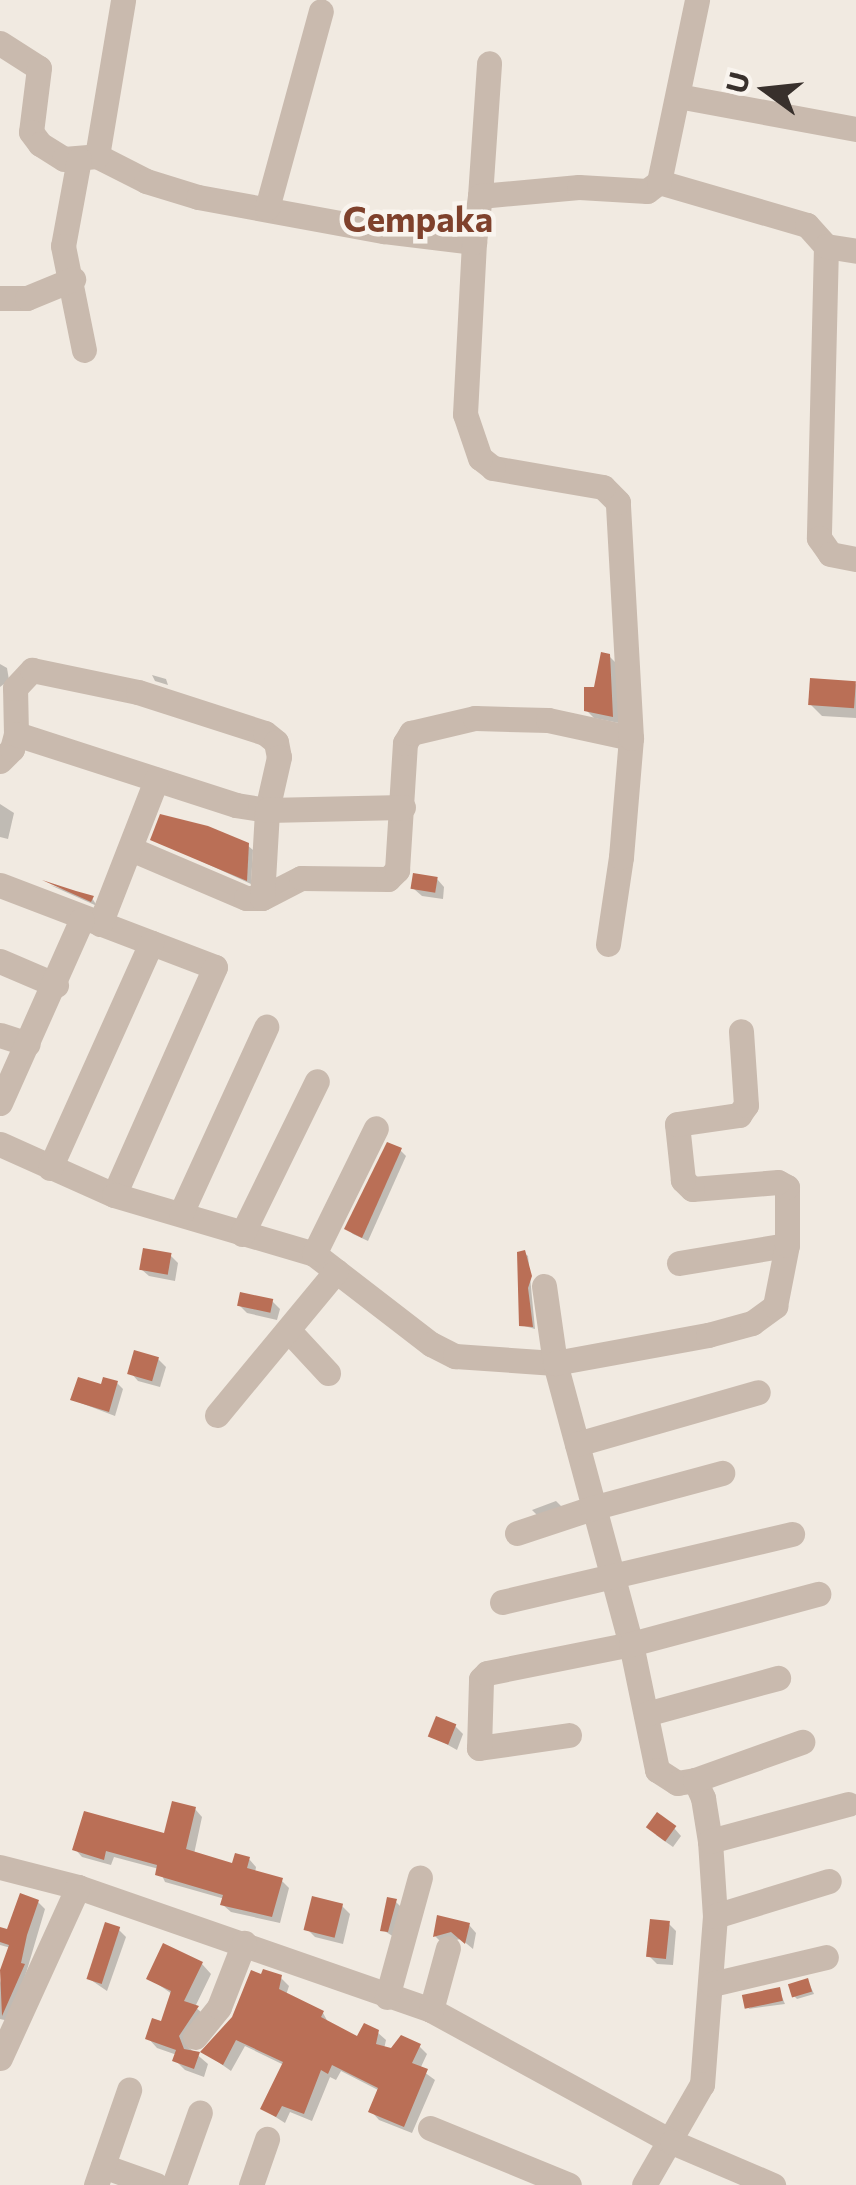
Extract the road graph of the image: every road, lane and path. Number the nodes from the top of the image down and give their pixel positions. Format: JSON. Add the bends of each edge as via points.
{"nodes":[{"id":1,"x":123,"y":0,"type":"edge"},
{"id":2,"x":697,"y":0,"type":"edge"},
{"id":3,"x":321,"y":11,"type":"dead end"},
{"id":4,"x":0,"y":43,"type":"edge"},
{"id":5,"x":489,"y":63,"type":"dead end"},
{"id":6,"x":678,"y":96,"type":"junction"},
{"id":7,"x":856,"y":129,"type":"edge"},
{"id":8,"x":88,"y":157,"type":"junction"},
{"id":9,"x":660,"y":182,"type":"junction"},
{"id":10,"x":480,"y":196,"type":"junction"},
{"id":11,"x":267,"y":208,"type":"junction"},
{"id":12,"x":474,"y":242,"type":"junction"},
{"id":13,"x":826,"y":246,"type":"junction"},
{"id":14,"x":856,"y":251,"type":"edge"},
{"id":15,"x":73,"y":279,"type":"junction"},
{"id":16,"x":0,"y":298,"type":"edge"},
{"id":17,"x":84,"y":350,"type":"dead end"},
{"id":18,"x":856,"y":559,"type":"edge"},
{"id":19,"x":7,"y":690,"type":"edge"},
{"id":20,"x":16,"y":734,"type":"junction"},
{"id":21,"x":631,"y":738,"type":"junction"},
{"id":22,"x":0,"y":761,"type":"edge"},
{"id":23,"x":156,"y":780,"type":"junction"},
{"id":24,"x":403,"y":807,"type":"junction"},
{"id":25,"x":268,"y":810,"type":"junction"},
{"id":26,"x":131,"y":850,"type":"junction"},
{"id":27,"x":0,"y":885,"type":"edge"},
{"id":28,"x":262,"y":898,"type":"junction"},
{"id":29,"x":91,"y":921,"type":"junction"},
{"id":30,"x":150,"y":944,"type":"junction"},
{"id":31,"x":608,"y":944,"type":"dead end"},
{"id":32,"x":0,"y":961,"type":"edge"},
{"id":33,"x":56,"y":986,"type":"junction"},
{"id":34,"x":266,"y":1027,"type":"dead end"},
{"id":35,"x":741,"y":1031,"type":"dead end"},
{"id":36,"x":0,"y":1035,"type":"edge"},
{"id":37,"x":28,"y":1044,"type":"junction"},
{"id":38,"x":317,"y":1081,"type":"dead end"},
{"id":39,"x":0,"y":1103,"type":"edge"},
{"id":40,"x":376,"y":1128,"type":"dead end"},
{"id":41,"x":0,"y":1144,"type":"edge"},
{"id":42,"x":50,"y":1168,"type":"junction"},
{"id":43,"x":114,"y":1194,"type":"junction"},
{"id":44,"x":182,"y":1213,"type":"junction"},
{"id":45,"x":242,"y":1234,"type":"junction"},
{"id":46,"x":787,"y":1245,"type":"junction"},
{"id":47,"x":314,"y":1254,"type":"junction"},
{"id":48,"x":679,"y":1262,"type":"dead end"},
{"id":49,"x":336,"y":1271,"type":"junction"},
{"id":50,"x":544,"y":1286,"type":"dead end"},
{"id":51,"x":290,"y":1332,"type":"junction"},
{"id":52,"x":555,"y":1364,"type":"junction"},
{"id":53,"x":328,"y":1373,"type":"dead end"},
{"id":54,"x":758,"y":1392,"type":"dead end"},
{"id":55,"x":218,"y":1416,"type":"dead end"},
{"id":56,"x":577,"y":1444,"type":"junction"},
{"id":57,"x":722,"y":1473,"type":"dead end"},
{"id":58,"x":592,"y":1508,"type":"junction"},
{"id":59,"x":517,"y":1534,"type":"dead end"},
{"id":60,"x":792,"y":1534,"type":"dead end"},
{"id":61,"x":612,"y":1577,"type":"junction"},
{"id":62,"x":818,"y":1594,"type":"dead end"},
{"id":63,"x":502,"y":1602,"type":"dead end"},
{"id":64,"x":631,"y":1644,"type":"junction"},
{"id":65,"x":778,"y":1678,"type":"dead end"},
{"id":66,"x":646,"y":1714,"type":"junction"},
{"id":67,"x":570,"y":1734,"type":"dead end"},
{"id":68,"x":802,"y":1742,"type":"dead end"},
{"id":69,"x":695,"y":1780,"type":"junction"},
{"id":70,"x":848,"y":1804,"type":"dead end"},
{"id":71,"x":710,"y":1842,"type":"junction"},
{"id":72,"x":0,"y":1867,"type":"edge"},
{"id":73,"x":420,"y":1877,"type":"dead end"},
{"id":74,"x":829,"y":1881,"type":"dead end"},
{"id":75,"x":78,"y":1887,"type":"junction"},
{"id":76,"x":715,"y":1916,"type":"junction"},
{"id":77,"x":244,"y":1943,"type":"junction"},
{"id":78,"x":448,"y":1948,"type":"dead end"},
{"id":79,"x":826,"y":1957,"type":"dead end"},
{"id":80,"x":712,"y":1984,"type":"junction"},
{"id":81,"x":387,"y":1998,"type":"junction"},
{"id":82,"x":431,"y":2010,"type":"junction"},
{"id":83,"x":195,"y":2037,"type":"dead end"},
{"id":84,"x":0,"y":2058,"type":"edge"},
{"id":85,"x":129,"y":2090,"type":"dead end"},
{"id":86,"x":200,"y":2112,"type":"dead end"},
{"id":87,"x":430,"y":2128,"type":"dead end"},
{"id":88,"x":268,"y":2139,"type":"dead end"},
{"id":89,"x":672,"y":2142,"type":"junction"},
{"id":90,"x":99,"y":2175,"type":"edge"},
{"id":91,"x":156,"y":2185,"type":"edge"},
{"id":92,"x":174,"y":2185,"type":"edge"},
{"id":93,"x":251,"y":2185,"type":"edge"},
{"id":94,"x":569,"y":2185,"type":"edge"},
{"id":95,"x":644,"y":2185,"type":"edge"},
{"id":96,"x":773,"y":2185,"type":"edge"}],
"edges":[{"from":1,"to":8,"type":"street"},
{"from":2,"to":6,"type":"street"},
{"from":3,"to":11,"type":"street"},
{"from":4,"to":8,"type":"street","via":[[39,68],[34,138],[64,159]]},
{"from":5,"to":10,"type":"street"},
{"from":6,"to":7,"type":"street"},
{"from":6,"to":9,"type":"street"},
{"from":8,"to":11,"type":"street","via":[[198,197]]},
{"from":8,"to":15,"type":"street","via":[[63,246]]},
{"from":9,"to":10,"type":"street","via":[[647,191],[579,187]]},
{"from":9,"to":13,"type":"street","via":[[807,225]]},
{"from":10,"to":12,"type":"street"},
{"from":11,"to":12,"type":"street"},
{"from":12,"to":21,"type":"street","via":[[467,429],[480,458],[493,468],[615,494]]},
{"from":13,"to":14,"type":"street"},
{"from":13,"to":18,"type":"street","via":[[819,538],[830,554]]},
{"from":15,"to":16,"type":"street","via":[[27,298]]},
{"from":15,"to":17,"type":"street"},
{"from":19,"to":20,"type":"street"},
{"from":19,"to":25,"type":"street","via":[[32,670],[138,692],[265,733],[280,757]]},
{"from":20,"to":22,"type":"street"},
{"from":20,"to":23,"type":"street"},
{"from":21,"to":24,"type":"street","via":[[548,720],[475,718],[416,730],[405,744]]},
{"from":21,"to":31,"type":"street"},
{"from":23,"to":25,"type":"street"},
{"from":23,"to":26,"type":"street"},
{"from":24,"to":25,"type":"street"},
{"from":24,"to":28,"type":"street","via":[[393,876],[301,878]]},
{"from":25,"to":28,"type":"street"},
{"from":26,"to":28,"type":"street","via":[[246,898]]},
{"from":26,"to":29,"type":"street"},
{"from":27,"to":29,"type":"street"},
{"from":29,"to":30,"type":"street"},
{"from":29,"to":33,"type":"street"},
{"from":30,"to":42,"type":"street"},
{"from":30,"to":43,"type":"street","via":[[215,967]]},
{"from":32,"to":33,"type":"street"},
{"from":33,"to":37,"type":"street"},
{"from":34,"to":44,"type":"street"},
{"from":35,"to":46,"type":"street","via":[[746,1105],[738,1116],[678,1124],[683,1180],[692,1189],[783,1184],[789,1191]]},
{"from":36,"to":37,"type":"street"},
{"from":37,"to":39,"type":"street"},
{"from":38,"to":45,"type":"street"},
{"from":40,"to":47,"type":"street"},
{"from":41,"to":42,"type":"street"},
{"from":42,"to":43,"type":"street"},
{"from":43,"to":44,"type":"street"},
{"from":44,"to":45,"type":"street"},
{"from":45,"to":47,"type":"street"},
{"from":46,"to":48,"type":"street"},
{"from":46,"to":52,"type":"street","via":[[775,1306],[752,1323]]},
{"from":47,"to":49,"type":"street"},
{"from":49,"to":51,"type":"street"},
{"from":49,"to":52,"type":"street","via":[[455,1356]]},
{"from":50,"to":52,"type":"street"},
{"from":51,"to":53,"type":"street"},
{"from":51,"to":55,"type":"street"},
{"from":52,"to":56,"type":"street"},
{"from":54,"to":56,"type":"street"},
{"from":56,"to":58,"type":"street"},
{"from":57,"to":58,"type":"street"},
{"from":58,"to":59,"type":"street"},
{"from":58,"to":61,"type":"street"},
{"from":60,"to":61,"type":"street"},
{"from":61,"to":63,"type":"street"},
{"from":61,"to":64,"type":"street"},
{"from":62,"to":64,"type":"street"},
{"from":64,"to":66,"type":"street"},
{"from":64,"to":67,"type":"street","via":[[481,1679],[479,1748]]},
{"from":65,"to":66,"type":"street"},
{"from":66,"to":69,"type":"street","via":[[658,1770],[677,1782]]},
{"from":68,"to":69,"type":"street"},
{"from":69,"to":71,"type":"street"},
{"from":70,"to":71,"type":"street"},
{"from":71,"to":76,"type":"street"},
{"from":72,"to":75,"type":"street"},
{"from":73,"to":81,"type":"street"},
{"from":74,"to":76,"type":"street"},
{"from":75,"to":77,"type":"street"},
{"from":75,"to":84,"type":"street"},
{"from":76,"to":80,"type":"street"},
{"from":77,"to":81,"type":"street"},
{"from":77,"to":83,"type":"street","via":[[219,2007]]},
{"from":78,"to":82,"type":"street"},
{"from":79,"to":80,"type":"street"},
{"from":80,"to":89,"type":"street","via":[[702,2084]]},
{"from":81,"to":82,"type":"street"},
{"from":82,"to":89,"type":"street"},
{"from":85,"to":90,"type":"street"},
{"from":86,"to":92,"type":"street"},
{"from":87,"to":94,"type":"street"},
{"from":88,"to":93,"type":"street"},
{"from":89,"to":95,"type":"street"},
{"from":89,"to":96,"type":"street"},
{"from":90,"to":91,"type":"street"}]}
